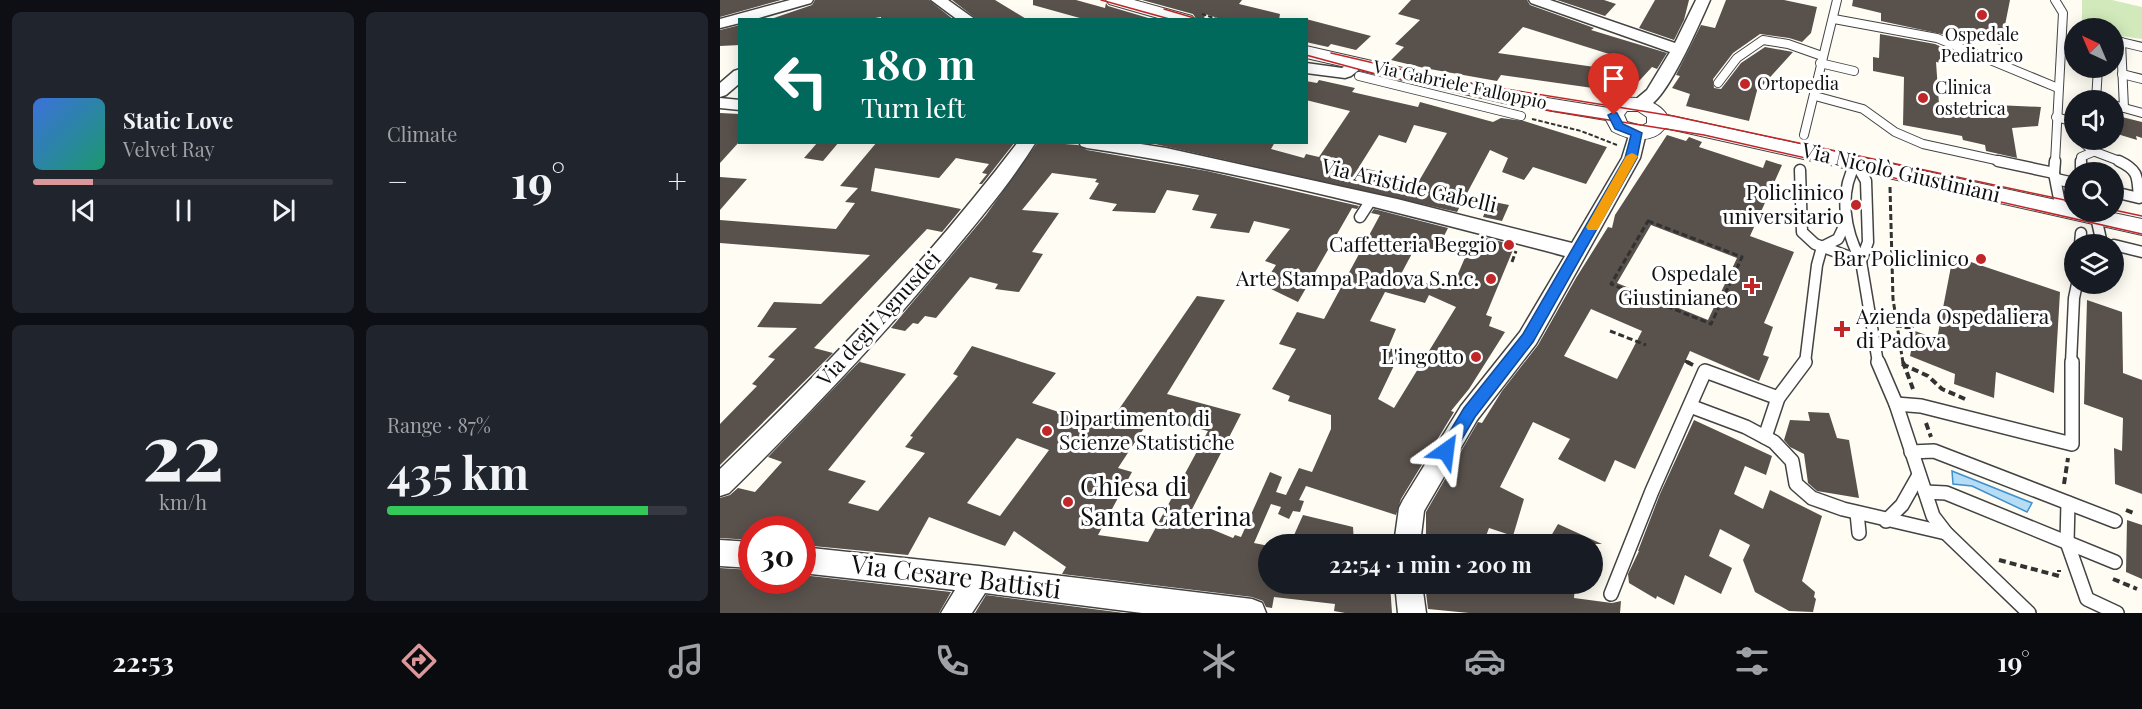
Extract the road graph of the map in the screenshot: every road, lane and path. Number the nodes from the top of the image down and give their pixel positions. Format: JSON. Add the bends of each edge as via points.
{"nodes":[{"id":1,"x":806,"y":0,"type":"edge"},
{"id":2,"x":938,"y":0,"type":"edge"},
{"id":3,"x":1115,"y":0,"type":"edge"},
{"id":4,"x":1536,"y":0,"type":"edge"},
{"id":5,"x":1703,"y":0,"type":"edge"},
{"id":6,"x":1837,"y":0,"type":"edge"},
{"id":7,"x":2055,"y":0,"type":"edge"},
{"id":8,"x":790,"y":12,"type":"edge"},
{"id":9,"x":755,"y":18,"type":"edge"},
{"id":10,"x":966,"y":18,"type":"edge"},
{"id":11,"x":1179,"y":18,"type":"edge"},
{"id":12,"x":1834,"y":19,"type":"junction"},
{"id":13,"x":738,"y":21,"type":"edge"},
{"id":14,"x":720,"y":24,"type":"edge"},
{"id":15,"x":2124,"y":43,"type":"edge"},
{"id":16,"x":2142,"y":47,"type":"edge"},
{"id":17,"x":1679,"y":50,"type":"junction"},
{"id":18,"x":1308,"y":53,"type":"edge"},
{"id":19,"x":1821,"y":60,"type":"junction"},
{"id":20,"x":1308,"y":68,"type":"edge"},
{"id":21,"x":1358,"y":70,"type":"junction"},
{"id":22,"x":1854,"y":71,"type":"dead end"},
{"id":23,"x":2124,"y":74,"type":"edge"},
{"id":24,"x":738,"y":76,"type":"edge"},
{"id":25,"x":2142,"y":79,"type":"edge"},
{"id":26,"x":1415,"y":83,"type":"junction"},
{"id":27,"x":1718,"y":83,"type":"dead end"},
{"id":28,"x":2058,"y":88,"type":"junction"},
{"id":29,"x":720,"y":92,"type":"edge"},
{"id":30,"x":1815,"y":96,"type":"junction"},
{"id":31,"x":720,"y":103,"type":"edge"},
{"id":32,"x":738,"y":105,"type":"edge"},
{"id":33,"x":1637,"y":105,"type":"junction"},
{"id":34,"x":2124,"y":108,"type":"edge"},
{"id":35,"x":2142,"y":113,"type":"edge"},
{"id":36,"x":1614,"y":115,"type":"junction"},
{"id":37,"x":1521,"y":116,"type":"joint"},
{"id":38,"x":2056,"y":117,"type":"junction"},
{"id":39,"x":2064,"y":119,"type":"edge"},
{"id":40,"x":1659,"y":120,"type":"junction"},
{"id":41,"x":1804,"y":135,"type":"dead end"},
{"id":42,"x":1629,"y":139,"type":"junction"},
{"id":43,"x":1026,"y":144,"type":"edge"},
{"id":44,"x":1100,"y":144,"type":"edge"},
{"id":45,"x":2093,"y":152,"type":"joint"},
{"id":46,"x":2081,"y":162,"type":"edge"},
{"id":47,"x":1856,"y":163,"type":"junction"},
{"id":48,"x":1800,"y":170,"type":"dead end"},
{"id":49,"x":2055,"y":176,"type":"junction"},
{"id":50,"x":2064,"y":179,"type":"edge"},
{"id":51,"x":1890,"y":187,"type":"dead end"},
{"id":52,"x":2124,"y":195,"type":"edge"},
{"id":53,"x":2141,"y":199,"type":"edge"},
{"id":54,"x":1371,"y":200,"type":"junction"},
{"id":55,"x":2061,"y":209,"type":"junction"},
{"id":56,"x":2142,"y":209,"type":"edge"},
{"id":57,"x":1360,"y":217,"type":"dead end"},
{"id":58,"x":1846,"y":222,"type":"junction"},
{"id":59,"x":2089,"y":225,"type":"junction"},
{"id":60,"x":2142,"y":226,"type":"edge"},
{"id":61,"x":2085,"y":234,"type":"edge"},
{"id":62,"x":2098,"y":234,"type":"edge"},
{"id":63,"x":1822,"y":247,"type":"junction"},
{"id":64,"x":2124,"y":248,"type":"edge"},
{"id":65,"x":1578,"y":252,"type":"junction"},
{"id":66,"x":1630,"y":252,"type":"joint"},
{"id":67,"x":2142,"y":252,"type":"edge"},
{"id":68,"x":1861,"y":261,"type":"junction"},
{"id":69,"x":2075,"y":294,"type":"edge"},
{"id":70,"x":1914,"y":324,"type":"dead end"},
{"id":71,"x":1896,"y":325,"type":"junction"},
{"id":72,"x":1610,"y":331,"type":"dead end"},
{"id":73,"x":1646,"y":345,"type":"dead end"},
{"id":74,"x":1902,"y":364,"type":"junction"},
{"id":75,"x":1778,"y":398,"type":"junction"},
{"id":76,"x":1972,"y":402,"type":"dead end"},
{"id":77,"x":1896,"y":404,"type":"junction"},
{"id":78,"x":1690,"y":406,"type":"junction"},
{"id":79,"x":1921,"y":406,"type":"junction"},
{"id":80,"x":1929,"y":432,"type":"dead end"},
{"id":81,"x":1936,"y":435,"type":"dead end"},
{"id":82,"x":1765,"y":437,"type":"junction"},
{"id":83,"x":2072,"y":444,"type":"junction"},
{"id":84,"x":1911,"y":452,"type":"junction"},
{"id":85,"x":1919,"y":475,"type":"junction"},
{"id":86,"x":720,"y":485,"type":"edge"},
{"id":87,"x":1925,"y":492,"type":"junction"},
{"id":88,"x":2066,"y":498,"type":"junction"},
{"id":89,"x":1857,"y":513,"type":"junction"},
{"id":90,"x":1886,"y":521,"type":"junction"},
{"id":91,"x":2115,"y":521,"type":"dead end"},
{"id":92,"x":1859,"y":533,"type":"dead end"},
{"id":93,"x":1946,"y":533,"type":"junction"},
{"id":94,"x":1408,"y":534,"type":"edge"},
{"id":95,"x":2067,"y":542,"type":"junction"},
{"id":96,"x":720,"y":553,"type":"edge"},
{"id":97,"x":738,"y":554,"type":"edge"},
{"id":98,"x":816,"y":562,"type":"edge"},
{"id":99,"x":2116,"y":566,"type":"joint"},
{"id":100,"x":979,"y":579,"type":"junction"},
{"id":101,"x":2118,"y":581,"type":"dead end"},
{"id":102,"x":1409,"y":594,"type":"edge"},
{"id":103,"x":1611,"y":594,"type":"dead end"},
{"id":104,"x":2087,"y":599,"type":"junction"},
{"id":105,"x":955,"y":613,"type":"edge"},
{"id":106,"x":1252,"y":613,"type":"edge"},
{"id":107,"x":1412,"y":613,"type":"edge"},
{"id":108,"x":2029,"y":613,"type":"edge"},
{"id":109,"x":2094,"y":613,"type":"edge"},
{"id":110,"x":2117,"y":613,"type":"edge"}],
"edges":[{"from":1,"to":8,"type":"street"},
{"from":2,"to":10,"type":"street"},
{"from":3,"to":11,"type":"street"},
{"from":4,"to":17,"type":"street"},
{"from":5,"to":17,"type":"street"},
{"from":6,"to":12,"type":"lane"},
{"from":7,"to":28,"type":"lane","via":[[2063,13]]},
{"from":8,"to":9,"type":"street"},
{"from":12,"to":19,"type":"lane"},
{"from":12,"to":28,"type":"lane","via":[[1936,38]]},
{"from":13,"to":14,"type":"street"},
{"from":15,"to":16,"type":"lane"},
{"from":17,"to":33,"type":"street","via":[[1654,92]]},
{"from":18,"to":21,"type":"street","name":"Via Gabriele Falloppio"},
{"from":19,"to":22,"type":"lane"},
{"from":19,"to":27,"type":"lane","via":[[1788,44],[1762,40],[1737,59]]},
{"from":19,"to":30,"type":"lane"},
{"from":20,"to":21,"type":"street","via":[[1345,73]]},
{"from":21,"to":26,"type":"street","name":"Via Gabriele Falloppio"},
{"from":23,"to":25,"type":"lane"},
{"from":24,"to":29,"type":"street"},
{"from":26,"to":36,"type":"street","name":"Via Gabriele Falloppio"},
{"from":26,"to":37,"type":"lane"},
{"from":28,"to":38,"type":"lane"},
{"from":30,"to":41,"type":"lane"},
{"from":30,"to":49,"type":"lane","via":[[1863,109],[1895,132],[1923,144]]},
{"from":31,"to":32,"type":"street"},
{"from":33,"to":36,"type":"street","via":[[1620,107]]},
{"from":33,"to":40,"type":"street","via":[[1650,108]]},
{"from":34,"to":35,"type":"lane"},
{"from":36,"to":42,"type":"street"},
{"from":37,"to":42,"type":"path","via":[[1581,130],[1612,144]]},
{"from":38,"to":39,"type":"lane"},
{"from":38,"to":49,"type":"lane"},
{"from":40,"to":42,"type":"street","via":[[1652,130]]},
{"from":40,"to":47,"type":"street","name":"Via Nicolò Giustiniani"},
{"from":42,"to":65,"type":"street","via":[[1631,158]]},
{"from":43,"to":86,"type":"street","name":"Via degli Agnusdei","via":[[969,220],[893,307]]},
{"from":44,"to":54,"type":"street","name":"Via Aristide Gabelli","via":[[1166,154]]},
{"from":45,"to":46,"type":"lane","via":[[2081,157]]},
{"from":45,"to":53,"type":"lane","via":[[2136,173]]},
{"from":47,"to":55,"type":"street","name":"Via Nicolò Giustiniani"},
{"from":47,"to":58,"type":"lane","via":[[1848,177]]},
{"from":47,"to":68,"type":"lane","via":[[1866,181],[1868,242]]},
{"from":48,"to":63,"type":"lane","via":[[1802,232]]},
{"from":49,"to":50,"type":"lane"},
{"from":49,"to":55,"type":"lane"},
{"from":51,"to":71,"type":"path"},
{"from":52,"to":53,"type":"lane"},
{"from":53,"to":56,"type":"lane"},
{"from":54,"to":57,"type":"lane"},
{"from":54,"to":65,"type":"street","name":"Via Aristide Gabelli"},
{"from":55,"to":59,"type":"street","name":"Via Nicolò Giustiniani"},
{"from":58,"to":63,"type":"lane","via":[[1838,239]]},
{"from":58,"to":68,"type":"lane"},
{"from":59,"to":60,"type":"street","name":"Via Nicolò Giustiniani"},
{"from":59,"to":61,"type":"lane"},
{"from":59,"to":62,"type":"lane"},
{"from":63,"to":68,"type":"lane"},
{"from":63,"to":75,"type":"lane","via":[[1805,364]]},
{"from":64,"to":67,"type":"lane"},
{"from":65,"to":94,"type":"street","via":[[1528,338],[1469,413],[1412,508]]},
{"from":66,"to":66,"type":"path","via":[[1611,284],[1711,324],[1742,257],[1648,221]]},
{"from":68,"to":77,"type":"lane","via":[[1877,360]]},
{"from":69,"to":83,"type":"lane","via":[[2070,389]]},
{"from":70,"to":71,"type":"path","via":[[1911,329]]},
{"from":71,"to":74,"type":"path"},
{"from":72,"to":73,"type":"path"},
{"from":74,"to":76,"type":"path"},
{"from":74,"to":79,"type":"path"},
{"from":75,"to":78,"type":"lane","via":[[1705,370]]},
{"from":75,"to":82,"type":"lane"},
{"from":77,"to":79,"type":"lane"},
{"from":77,"to":84,"type":"lane"},
{"from":78,"to":82,"type":"lane"},
{"from":78,"to":103,"type":"lane"},
{"from":79,"to":83,"type":"lane"},
{"from":80,"to":81,"type":"path"},
{"from":82,"to":89,"type":"lane","via":[[1784,451],[1793,463],[1796,484],[1812,498]]},
{"from":83,"to":88,"type":"path","via":[[2065,468]]},
{"from":84,"to":85,"type":"lane"},
{"from":84,"to":88,"type":"lane","via":[[1934,451]]},
{"from":85,"to":87,"type":"lane"},
{"from":85,"to":90,"type":"lane","via":[[1902,505]]},
{"from":87,"to":93,"type":"lane","via":[[1933,516]]},
{"from":87,"to":95,"type":"lane","via":[[1946,493]]},
{"from":88,"to":91,"type":"lane"},
{"from":88,"to":95,"type":"lane"},
{"from":89,"to":90,"type":"lane"},
{"from":89,"to":92,"type":"lane"},
{"from":90,"to":93,"type":"lane"},
{"from":93,"to":108,"type":"lane"},
{"from":95,"to":99,"type":"lane"},
{"from":95,"to":104,"type":"lane"},
{"from":96,"to":97,"type":"street"},
{"from":98,"to":100,"type":"street","name":"Via Cesare Battisti"},
{"from":99,"to":101,"type":"path"},
{"from":100,"to":105,"type":"street"},
{"from":100,"to":106,"type":"street","name":"Via Cesare Battisti"},
{"from":102,"to":107,"type":"street"},
{"from":104,"to":109,"type":"lane"},
{"from":104,"to":110,"type":"lane"}]}
